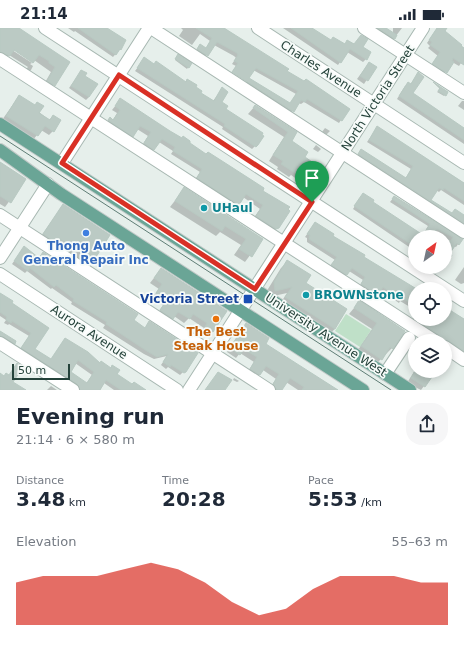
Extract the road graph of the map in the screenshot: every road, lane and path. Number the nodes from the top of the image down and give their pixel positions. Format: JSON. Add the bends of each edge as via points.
{"nodes":[{"id":1,"x":46,"y":28,"type":"edge"},
{"id":2,"x":150,"y":28,"type":"edge"},
{"id":3,"x":258,"y":28,"type":"edge"},
{"id":4,"x":364,"y":28,"type":"edge"},
{"id":5,"x":424,"y":28,"type":"edge"},
{"id":6,"x":406,"y":56,"type":"junction"},
{"id":7,"x":0,"y":58,"type":"edge"},
{"id":8,"x":119,"y":75,"type":"junction"},
{"id":9,"x":464,"y":93,"type":"edge"},
{"id":10,"x":374,"y":104,"type":"junction"},
{"id":11,"x":91,"y":118,"type":"junction"},
{"id":12,"x":0,"y":124,"type":"edge"},
{"id":13,"x":0,"y":150,"type":"edge"},
{"id":14,"x":343,"y":153,"type":"junction"},
{"id":15,"x":464,"y":162,"type":"edge"},
{"id":16,"x":62,"y":163,"type":"junction"},
{"id":17,"x":48,"y":184,"type":"junction"},
{"id":18,"x":312,"y":202,"type":"junction"},
{"id":19,"x":0,"y":215,"type":"edge"},
{"id":20,"x":20,"y":228,"type":"junction"},
{"id":21,"x":464,"y":232,"type":"edge"},
{"id":22,"x":285,"y":243,"type":"junction"},
{"id":23,"x":0,"y":258,"type":"edge"},
{"id":24,"x":0,"y":274,"type":"edge"},
{"id":25,"x":255,"y":289,"type":"junction"},
{"id":26,"x":464,"y":301,"type":"edge"},
{"id":27,"x":241,"y":311,"type":"junction"},
{"id":28,"x":424,"y":334,"type":"edge"},
{"id":29,"x":408,"y":340,"type":"edge"},
{"id":30,"x":0,"y":343,"type":"edge"},
{"id":31,"x":452,"y":352,"type":"edge"},
{"id":32,"x":213,"y":353,"type":"junction"},
{"id":33,"x":464,"y":360,"type":"edge"},
{"id":34,"x":385,"y":374,"type":"junction"},
{"id":35,"x":73,"y":390,"type":"edge"},
{"id":36,"x":177,"y":390,"type":"edge"},
{"id":37,"x":189,"y":390,"type":"edge"},
{"id":38,"x":269,"y":390,"type":"edge"},
{"id":39,"x":363,"y":390,"type":"edge"},
{"id":40,"x":410,"y":390,"type":"edge"}],
"edges":[{"from":1,"to":8,"type":"street"},
{"from":2,"to":8,"type":"street"},
{"from":2,"to":14,"type":"street"},
{"from":3,"to":10,"type":"street","name":"Charles Avenue"},
{"from":4,"to":6,"type":"street"},
{"from":5,"to":6,"type":"street","name":"North Victoria Street"},
{"from":6,"to":9,"type":"street"},
{"from":6,"to":10,"type":"street","name":"North Victoria Street"},
{"from":7,"to":11,"type":"street"},
{"from":8,"to":11,"type":"street"},
{"from":8,"to":18,"type":"street"},
{"from":10,"to":14,"type":"street","name":"North Victoria Street"},
{"from":10,"to":15,"type":"street","name":"Charles Avenue"},
{"from":11,"to":16,"type":"street"},
{"from":11,"to":22,"type":"street"},
{"from":12,"to":16,"type":"main road","name":"University Avenue West"},
{"from":13,"to":17,"type":"main road"},
{"from":14,"to":18,"type":"street","name":"North Victoria Street"},
{"from":14,"to":21,"type":"street"},
{"from":16,"to":25,"type":"main road","name":"University Avenue West"},
{"from":17,"to":20,"type":"street"},
{"from":17,"to":27,"type":"main road"},
{"from":18,"to":22,"type":"street","name":"North Victoria Street"},
{"from":18,"to":26,"type":"street"},
{"from":19,"to":20,"type":"street"},
{"from":20,"to":23,"type":"street"},
{"from":20,"to":32,"type":"street"},
{"from":22,"to":25,"type":"street","name":"North Victoria Street"},
{"from":22,"to":28,"type":"street"},
{"from":24,"to":36,"type":"street","name":"Aurora Avenue"},
{"from":25,"to":27,"type":"street","name":"North Victoria Street"},
{"from":25,"to":34,"type":"main road","name":"University Avenue West"},
{"from":27,"to":32,"type":"street","name":"North Victoria Street"},
{"from":27,"to":39,"type":"main road"},
{"from":29,"to":34,"type":"street"},
{"from":30,"to":35,"type":"street"},
{"from":31,"to":33,"type":"street"},
{"from":32,"to":37,"type":"street","name":"North Victoria Street"},
{"from":32,"to":38,"type":"street"},
{"from":34,"to":40,"type":"main road","name":"University Avenue West"}]}
